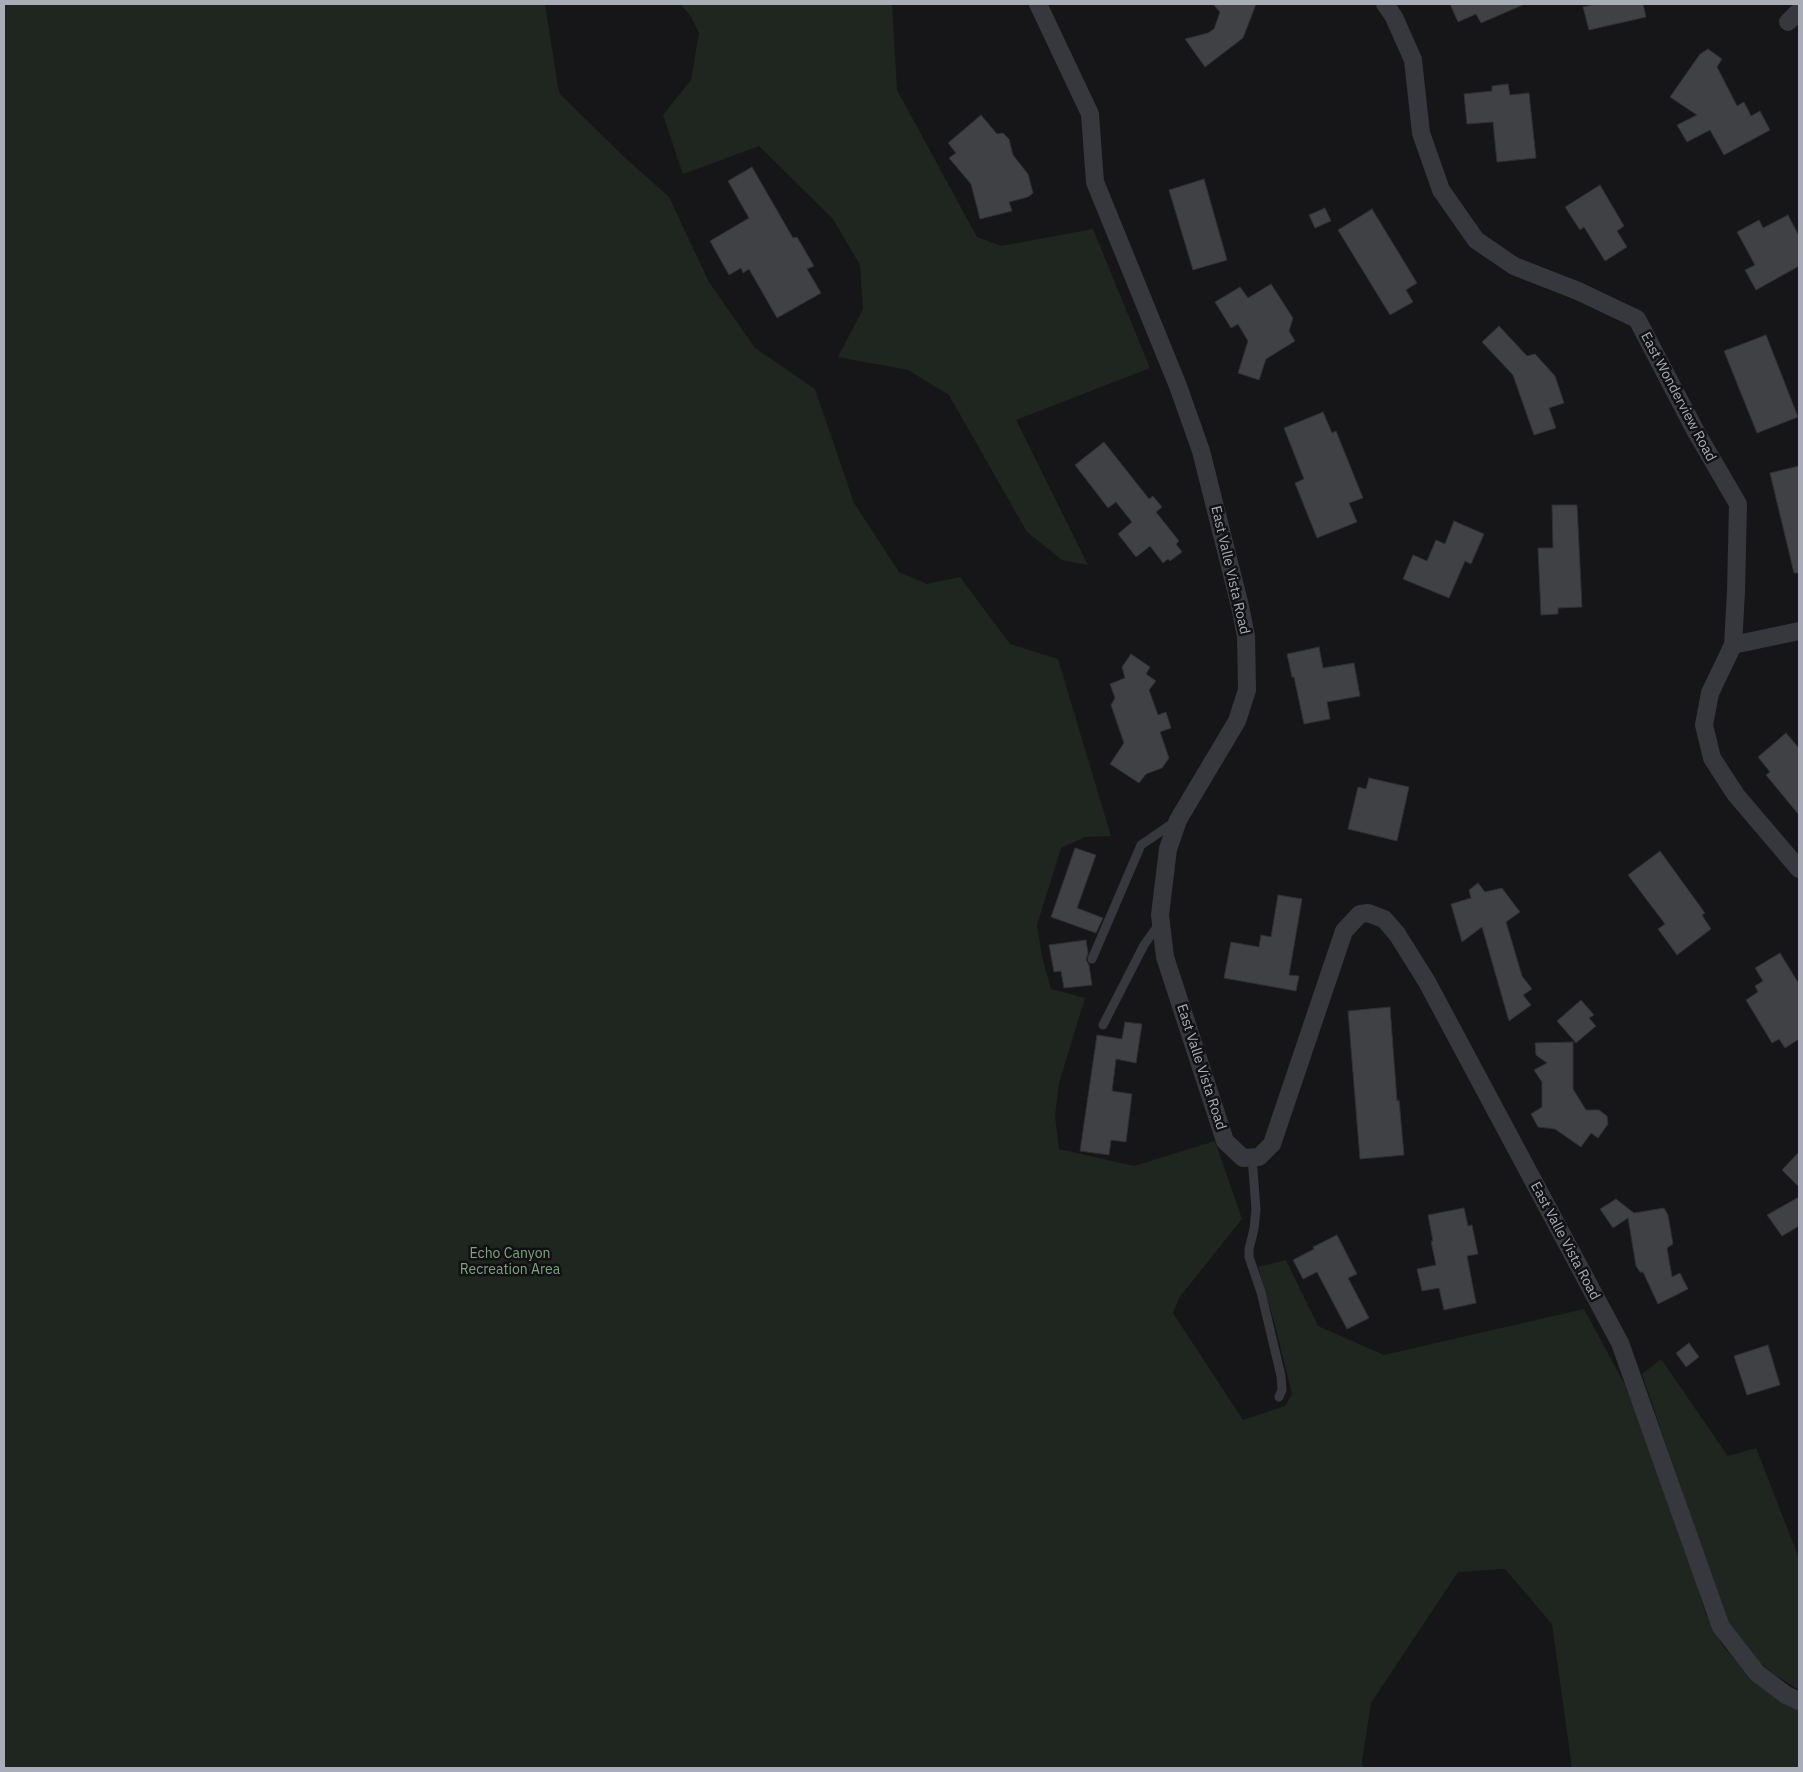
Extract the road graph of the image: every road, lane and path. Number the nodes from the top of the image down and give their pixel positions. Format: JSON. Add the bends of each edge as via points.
{"nodes":[{"id":1,"x":1038,"y":4,"type":"edge"},
{"id":2,"x":1385,"y":4,"type":"edge"},
{"id":3,"x":1799,"y":631,"type":"edge"},
{"id":4,"x":1733,"y":645,"type":"junction"},
{"id":5,"x":1178,"y":820,"type":"junction"},
{"id":6,"x":1799,"y":870,"type":"edge"},
{"id":7,"x":1161,"y":922,"type":"junction"},
{"id":8,"x":1092,"y":960,"type":"dead end"},
{"id":9,"x":1103,"y":1025,"type":"dead end"},
{"id":10,"x":1252,"y":1157,"type":"junction"},
{"id":11,"x":1279,"y":1397,"type":"dead end"},
{"id":12,"x":1799,"y":1701,"type":"edge"}],
"edges":[{"from":1,"to":5,"type":"street","name":"East Valle Vista Road","via":[[1090,114],[1095,182],[1201,451],[1246,636],[1247,690],[1237,721]]},
{"from":2,"to":4,"type":"street","name":"East Wonderview Road","via":[[1413,60],[1421,133],[1441,190],[1466,226],[1476,240],[1514,266],[1637,319],[1738,504]]},
{"from":3,"to":4,"type":"street"},
{"from":4,"to":6,"type":"street","name":"East Wonderview Road","via":[[1710,693],[1704,725],[1712,758],[1736,795]]},
{"from":5,"to":7,"type":"street","name":"East Valle Vista Road","via":[[1168,849]]},
{"from":5,"to":8,"type":"lane","via":[[1141,845]]},
{"from":7,"to":9,"type":"lane","via":[[1144,945]]},
{"from":7,"to":10,"type":"street","name":"East Valle Vista Road","via":[[1165,957],[1225,1141],[1243,1158]]},
{"from":10,"to":11,"type":"lane","via":[[1256,1209],[1249,1257],[1261,1292],[1280,1376],[1282,1390]]},
{"from":10,"to":12,"type":"street","name":"East Valle Vista Road","via":[[1259,1157],[1272,1144],[1344,931],[1360,914],[1368,913],[1384,919],[1398,934],[1427,982],[1620,1343],[1720,1627],[1757,1673]]}]}
